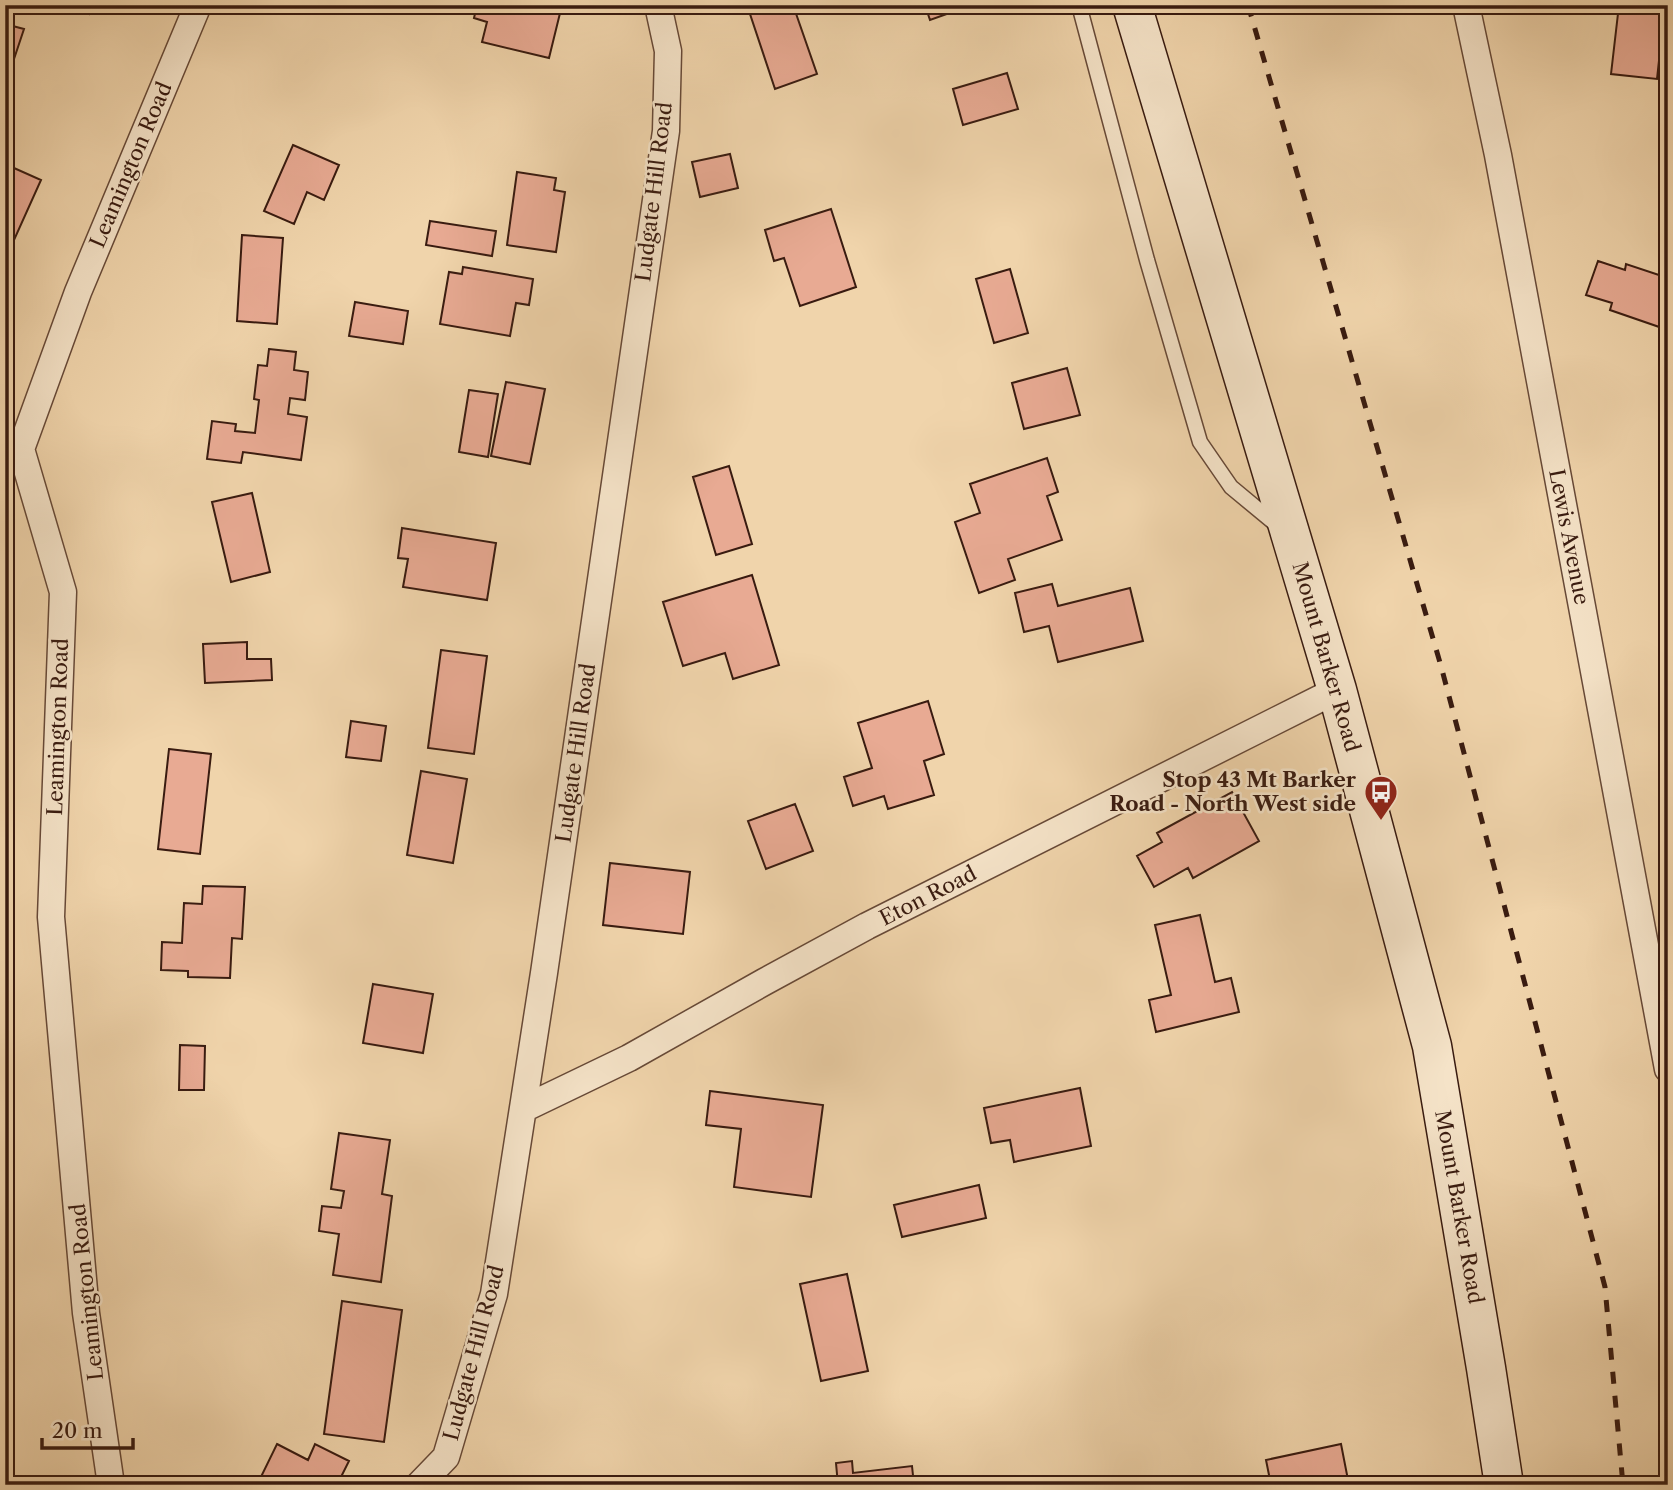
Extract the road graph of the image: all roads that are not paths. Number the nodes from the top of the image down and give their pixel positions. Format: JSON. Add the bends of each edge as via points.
{"nodes":[{"id":1,"x":198,"y":5,"type":"edge"},
{"id":2,"x":658,"y":5,"type":"edge"},
{"id":3,"x":1079,"y":5,"type":"edge"},
{"id":4,"x":1132,"y":5,"type":"edge"},
{"id":5,"x":1466,"y":5,"type":"edge"},
{"id":6,"x":1290,"y":536,"type":"junction"},
{"id":7,"x":1337,"y":690,"type":"junction"},
{"id":8,"x":1668,"y":1069,"type":"edge"},
{"id":9,"x":523,"y":1109,"type":"junction"},
{"id":10,"x":111,"y":1485,"type":"edge"},
{"id":11,"x":419,"y":1485,"type":"edge"},
{"id":12,"x":1504,"y":1485,"type":"edge"}],
"edges":[{"from":1,"to":10,"type":"street","name":"Leamington Road","via":[[78,292],[21,449],[63,592],[51,917],[86,1313]]},
{"from":2,"to":9,"type":"street","name":"Ludgate Hill Road","via":[[668,51],[666,131]]},
{"from":3,"to":6,"type":"lane","via":[[1200,442],[1231,487]]},
{"from":4,"to":6,"type":"main road","name":"Mount Barker Road"},
{"from":5,"to":8,"type":"street","name":"Lewis Avenue"},
{"from":6,"to":7,"type":"main road","name":"Mount Barker Road"},
{"from":7,"to":9,"type":"street","name":"Eton Road","via":[[867,926],[629,1058]]},
{"from":7,"to":12,"type":"main road","name":"Mount Barker Road","via":[[1432,1046]]},
{"from":9,"to":11,"type":"street","name":"Ludgate Hill Road","via":[[494,1294],[446,1457]]}]}
